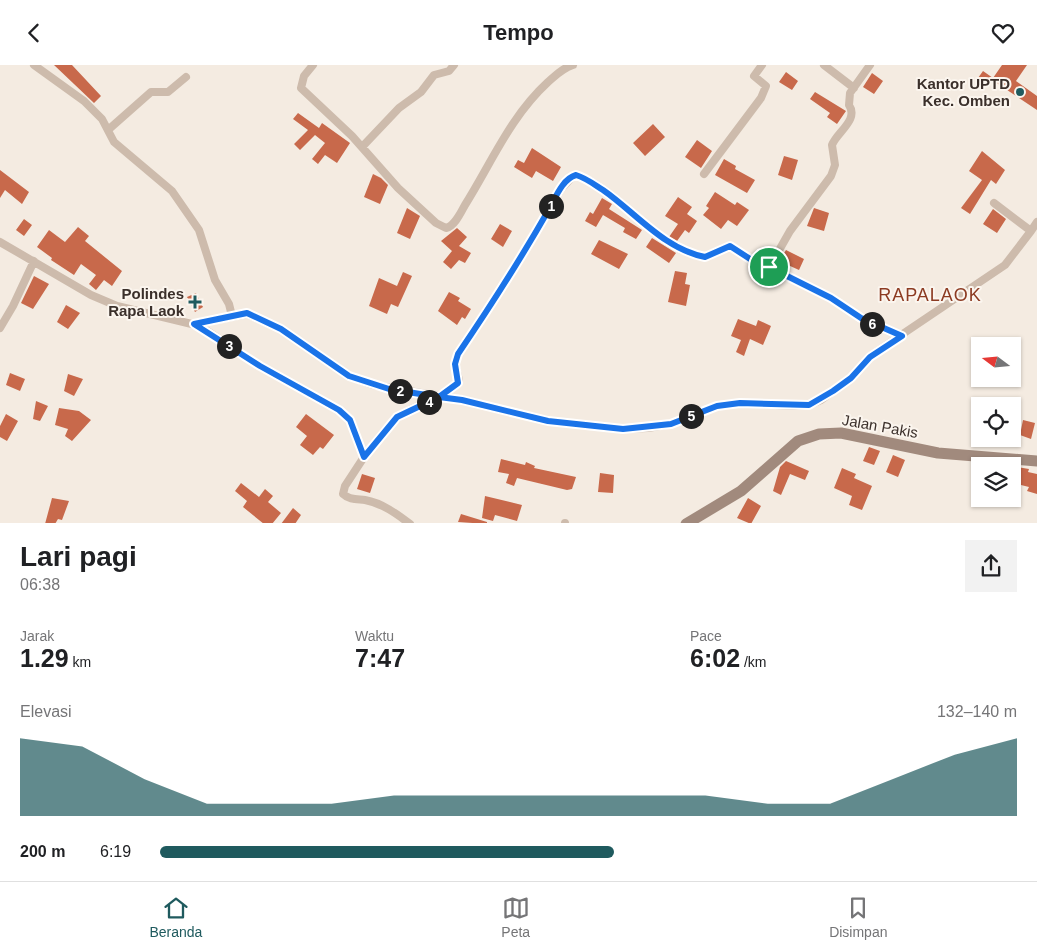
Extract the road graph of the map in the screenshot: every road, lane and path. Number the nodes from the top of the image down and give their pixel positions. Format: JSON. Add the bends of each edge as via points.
{"nodes":[{"id":1,"x":34,"y":65,"type":"edge"},
{"id":2,"x":313,"y":65,"type":"edge"},
{"id":3,"x":454,"y":65,"type":"edge"},
{"id":4,"x":573,"y":65,"type":"edge"},
{"id":5,"x":762,"y":65,"type":"edge"},
{"id":6,"x":824,"y":65,"type":"edge"},
{"id":7,"x":870,"y":65,"type":"edge"},
{"id":8,"x":560,"y":67,"type":"edge"},
{"id":9,"x":186,"y":77,"type":"dead end"},
{"id":10,"x":854,"y":88,"type":"junction"},
{"id":11,"x":108,"y":130,"type":"junction"},
{"id":12,"x":362,"y":147,"type":"junction"},
{"id":13,"x":704,"y":174,"type":"dead end"},
{"id":14,"x":994,"y":203,"type":"dead end"},
{"id":15,"x":1037,"y":223,"type":"edge"},
{"id":16,"x":1031,"y":231,"type":"junction"},
{"id":17,"x":0,"y":242,"type":"edge"},
{"id":18,"x":34,"y":261,"type":"junction"},
{"id":19,"x":769,"y":267,"type":"junction"},
{"id":20,"x":232,"y":316,"type":"junction"},
{"id":21,"x":194,"y":324,"type":"junction"},
{"id":22,"x":0,"y":328,"type":"edge"},
{"id":23,"x":902,"y":336,"type":"junction"},
{"id":24,"x":439,"y":397,"type":"junction"},
{"id":25,"x":364,"y":457,"type":"junction"},
{"id":26,"x":1037,"y":461,"type":"edge"},
{"id":27,"x":410,"y":523,"type":"edge"},
{"id":28,"x":686,"y":523,"type":"edge"}],
"edges":[{"from":1,"to":11,"type":"street","via":[[84,101]]},
{"from":2,"to":12,"type":"street","via":[[304,76],[301,88]]},
{"from":3,"to":12,"type":"street","via":[[449,71],[434,75],[421,93],[399,108]]},
{"from":4,"to":8,"type":"street"},
{"from":5,"to":13,"type":"street","via":[[754,76],[766,86],[762,98]]},
{"from":6,"to":10,"type":"street"},
{"from":7,"to":10,"type":"street"},
{"from":8,"to":12,"type":"street","via":[[518,115],[449,227],[436,223],[398,188]]},
{"from":9,"to":11,"type":"street","via":[[168,92],[151,92]]},
{"from":10,"to":19,"type":"street","via":[[849,99],[852,117],[832,145],[835,165],[831,177],[790,231]]},
{"from":11,"to":20,"type":"street","via":[[131,158],[150,170],[172,191],[189,214],[199,230],[215,280]]},
{"from":14,"to":16,"type":"street"},
{"from":15,"to":16,"type":"street"},
{"from":16,"to":23,"type":"street","via":[[1005,265]]},
{"from":17,"to":18,"type":"street"},
{"from":18,"to":21,"type":"street","via":[[91,295],[118,306]]},
{"from":18,"to":22,"type":"street"},
{"from":19,"to":23,"type":"street","via":[[831,298],[861,318]]},
{"from":19,"to":24,"type":"street","via":[[764,268],[730,246],[705,257],[673,245],[591,182],[579,176],[572,177],[561,189],[458,354],[455,364],[458,383]]},
{"from":20,"to":21,"type":"street"},
{"from":20,"to":24,"type":"street","via":[[247,313],[262,318],[349,376],[389,389]]},
{"from":21,"to":25,"type":"street","via":[[268,371],[339,410],[350,420]]},
{"from":23,"to":24,"type":"street","via":[[870,357],[851,378],[809,405],[740,403],[717,406],[671,424],[648,428],[623,429],[548,421]]},
{"from":24,"to":25,"type":"street","via":[[397,417]]},
{"from":25,"to":27,"type":"street","via":[[343,494],[386,507]]},
{"from":26,"to":28,"type":"street","name":"Jalan Pakis","via":[[938,453],[841,433],[819,434],[798,441],[741,491]]}]}
